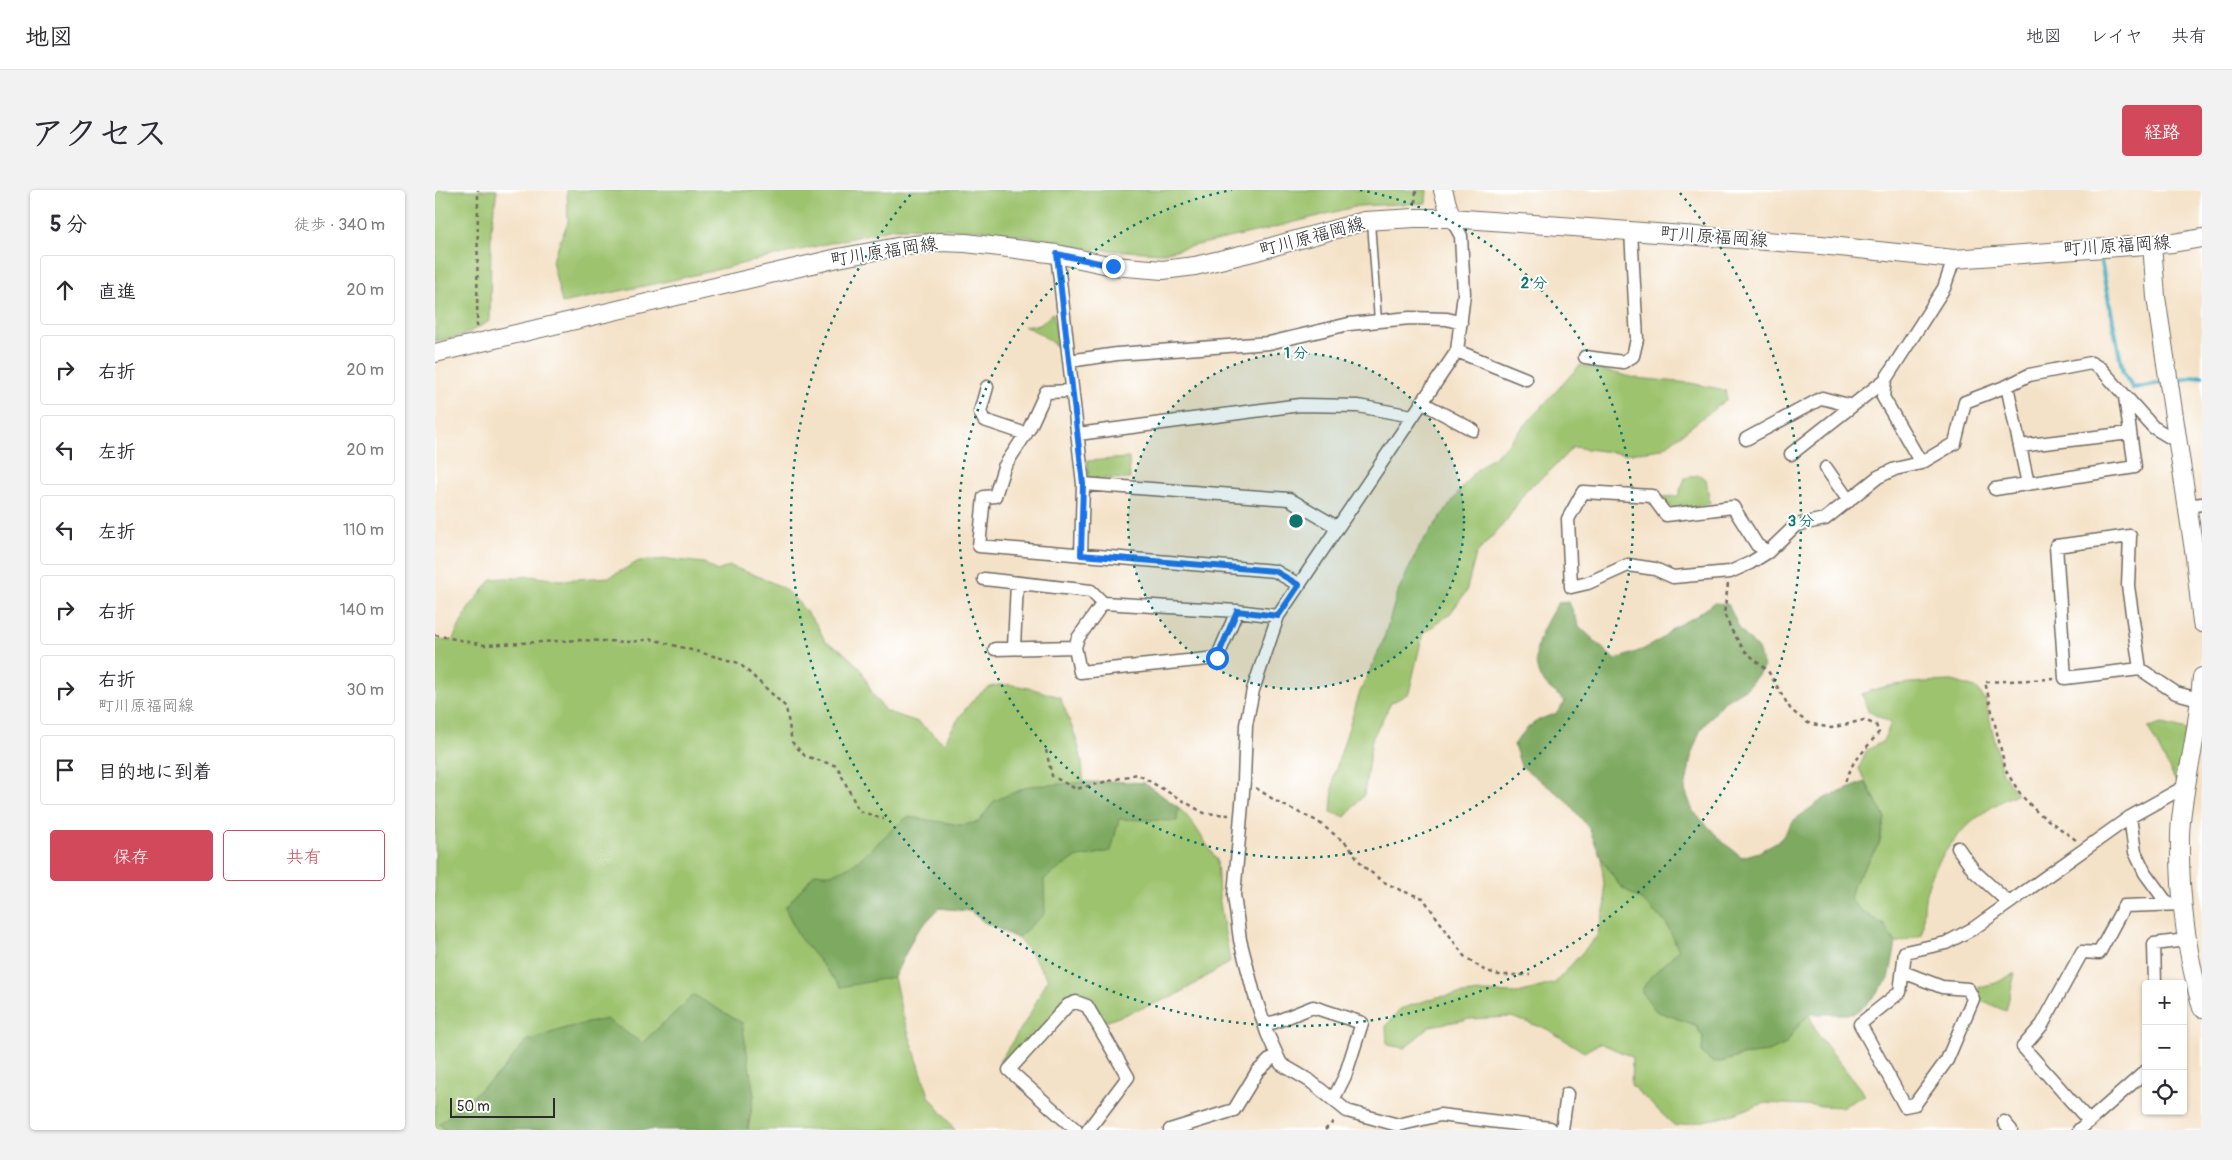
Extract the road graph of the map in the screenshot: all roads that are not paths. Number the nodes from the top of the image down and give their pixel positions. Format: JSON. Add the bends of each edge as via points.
{"nodes":[{"id":1,"x":1443,"y":190,"type":"edge"},
{"id":2,"x":1451,"y":218,"type":"junction"},
{"id":3,"x":1371,"y":220,"type":"junction"},
{"id":4,"x":1631,"y":231,"type":"junction"},
{"id":5,"x":2202,"y":238,"type":"edge"},
{"id":6,"x":2152,"y":244,"type":"junction"},
{"id":7,"x":1057,"y":254,"type":"junction"},
{"id":8,"x":1955,"y":258,"type":"junction"},
{"id":9,"x":1378,"y":321,"type":"junction"},
{"id":10,"x":1461,"y":323,"type":"junction"},
{"id":11,"x":1457,"y":351,"type":"junction"},
{"id":12,"x":435,"y":352,"type":"edge"},
{"id":13,"x":1585,"y":357,"type":"dead end"},
{"id":14,"x":1069,"y":360,"type":"junction"},
{"id":15,"x":1526,"y":378,"type":"dead end"},
{"id":16,"x":1885,"y":380,"type":"junction"},
{"id":17,"x":2007,"y":386,"type":"junction"},
{"id":18,"x":987,"y":387,"type":"dead end"},
{"id":19,"x":1072,"y":391,"type":"junction"},
{"id":20,"x":2125,"y":397,"type":"junction"},
{"id":21,"x":1421,"y":402,"type":"junction"},
{"id":22,"x":1852,"y":406,"type":"junction"},
{"id":23,"x":1412,"y":416,"type":"junction"},
{"id":24,"x":1473,"y":430,"type":"dead end"},
{"id":25,"x":2130,"y":433,"type":"junction"},
{"id":26,"x":1026,"y":434,"type":"junction"},
{"id":27,"x":1078,"y":434,"type":"junction"},
{"id":28,"x":1746,"y":439,"type":"dead end"},
{"id":29,"x":2178,"y":442,"type":"junction"},
{"id":30,"x":2020,"y":446,"type":"junction"},
{"id":31,"x":1791,"y":454,"type":"dead end"},
{"id":32,"x":1921,"y":463,"type":"junction"},
{"id":33,"x":1826,"y":468,"type":"dead end"},
{"id":34,"x":1083,"y":484,"type":"junction"},
{"id":35,"x":2027,"y":484,"type":"junction"},
{"id":36,"x":1995,"y":489,"type":"dead end"},
{"id":37,"x":1849,"y":501,"type":"junction"},
{"id":38,"x":2195,"y":505,"type":"edge"},
{"id":39,"x":1337,"y":527,"type":"junction"},
{"id":40,"x":1768,"y":552,"type":"junction"},
{"id":41,"x":1081,"y":555,"type":"junction"},
{"id":42,"x":984,"y":579,"type":"dead end"},
{"id":43,"x":1017,"y":583,"type":"junction"},
{"id":44,"x":1299,"y":585,"type":"junction"},
{"id":45,"x":1103,"y":603,"type":"junction"},
{"id":46,"x":1237,"y":611,"type":"junction"},
{"id":47,"x":1278,"y":616,"type":"junction"},
{"id":48,"x":2202,"y":623,"type":"edge"},
{"id":49,"x":1014,"y":647,"type":"junction"},
{"id":50,"x":995,"y":648,"type":"dead end"},
{"id":51,"x":1075,"y":648,"type":"junction"},
{"id":52,"x":2140,"y":669,"type":"junction"},
{"id":53,"x":2202,"y":677,"type":"edge"},
{"id":54,"x":2199,"y":699,"type":"junction"},
{"id":55,"x":2196,"y":761,"type":"edge"},
{"id":56,"x":2186,"y":786,"type":"junction"},
{"id":57,"x":2130,"y":817,"type":"junction"},
{"id":58,"x":1958,"y":848,"type":"dead end"},
{"id":59,"x":2009,"y":903,"type":"junction"},
{"id":60,"x":2175,"y":903,"type":"junction"},
{"id":61,"x":2186,"y":940,"type":"junction"},
{"id":62,"x":1903,"y":972,"type":"dead end"},
{"id":63,"x":2155,"y":980,"type":"edge"},
{"id":64,"x":2202,"y":1008,"type":"edge"},
{"id":65,"x":1263,"y":1024,"type":"junction"},
{"id":66,"x":1276,"y":1054,"type":"junction"},
{"id":67,"x":2142,"y":1075,"type":"edge"},
{"id":68,"x":1567,"y":1094,"type":"dead end"},
{"id":69,"x":1333,"y":1100,"type":"junction"},
{"id":70,"x":2084,"y":1126,"type":"edge"},
{"id":71,"x":1076,"y":1130,"type":"edge"},
{"id":72,"x":1088,"y":1130,"type":"edge"},
{"id":73,"x":1169,"y":1130,"type":"edge"},
{"id":74,"x":1552,"y":1130,"type":"edge"},
{"id":75,"x":1562,"y":1130,"type":"edge"}],
"edges":[{"from":1,"to":2,"type":"main road"},
{"from":2,"to":3,"type":"main road","name":"町川原福岡線"},
{"from":2,"to":4,"type":"main road","name":"町川原福岡線"},
{"from":2,"to":10,"type":"street","via":[[1461,236],[1464,294]]},
{"from":3,"to":7,"type":"main road","name":"町川原福岡線","via":[[1195,266],[1163,270],[1113,266]]},
{"from":3,"to":9,"type":"lane"},
{"from":4,"to":8,"type":"main road","name":"町川原福岡線","via":[[1821,244]]},
{"from":4,"to":13,"type":"street","via":[[1637,339],[1633,356],[1623,362]]},
{"from":5,"to":6,"type":"main road","name":"町川原福岡線"},
{"from":6,"to":8,"type":"main road","name":"町川原福岡線"},
{"from":6,"to":29,"type":"main road","via":[[2156,297]]},
{"from":7,"to":12,"type":"main road","name":"町川原福岡線","via":[[967,243],[897,246]]},
{"from":7,"to":14,"type":"street"},
{"from":8,"to":16,"type":"street","via":[[1944,288]]},
{"from":9,"to":10,"type":"street","via":[[1410,318]]},
{"from":9,"to":14,"type":"street","via":[[1349,324],[1269,343]]},
{"from":10,"to":11,"type":"street"},
{"from":11,"to":15,"type":"street"},
{"from":11,"to":21,"type":"street"},
{"from":14,"to":19,"type":"street"},
{"from":16,"to":22,"type":"street"},
{"from":16,"to":32,"type":"street","via":[[1883,397]]},
{"from":17,"to":20,"type":"street","via":[[2029,375],[2091,363],[2101,369]]},
{"from":17,"to":30,"type":"street"},
{"from":17,"to":32,"type":"street","via":[[1965,402],[1955,443]]},
{"from":18,"to":26,"type":"street","via":[[980,412],[984,420]]},
{"from":19,"to":26,"type":"street","via":[[1045,392]]},
{"from":19,"to":27,"type":"street"},
{"from":20,"to":25,"type":"street"},
{"from":20,"to":29,"type":"street","via":[[2153,427]]},
{"from":21,"to":23,"type":"street"},
{"from":21,"to":24,"type":"street"},
{"from":22,"to":28,"type":"street","via":[[1822,398]]},
{"from":22,"to":31,"type":"street"},
{"from":23,"to":27,"type":"street","via":[[1358,406],[1300,406]]},
{"from":23,"to":39,"type":"street"},
{"from":25,"to":30,"type":"street"},
{"from":25,"to":35,"type":"street","via":[[2135,468]]},
{"from":26,"to":41,"type":"street","via":[[1004,467],[995,496],[983,497],[979,546]]},
{"from":27,"to":34,"type":"street"},
{"from":29,"to":38,"type":"main road"},
{"from":30,"to":35,"type":"street"},
{"from":32,"to":37,"type":"street","via":[[1895,468],[1878,477]]},
{"from":33,"to":37,"type":"street"},
{"from":34,"to":39,"type":"street","via":[[1289,499]]},
{"from":34,"to":41,"type":"street"},
{"from":35,"to":36,"type":"street"},
{"from":37,"to":40,"type":"street","via":[[1825,519],[1796,525]]},
{"from":38,"to":48,"type":"main road"},
{"from":39,"to":44,"type":"street"},
{"from":40,"to":40,"type":"street","via":[[1730,572],[1673,577],[1655,568],[1628,565],[1588,583],[1571,586],[1568,519],[1583,492],[1652,496],[1666,515],[1733,507],[1757,545]]},
{"from":41,"to":44,"type":"street","via":[[1275,571]]},
{"from":42,"to":43,"type":"street"},
{"from":43,"to":45,"type":"street","via":[[1091,591]]},
{"from":43,"to":49,"type":"street"},
{"from":44,"to":47,"type":"street"},
{"from":45,"to":46,"type":"street"},
{"from":45,"to":51,"type":"street","via":[[1078,638]]},
{"from":46,"to":47,"type":"street"},
{"from":46,"to":51,"type":"street","via":[[1217,658],[1080,672]]},
{"from":47,"to":65,"type":"street","via":[[1253,690],[1246,725],[1234,895],[1240,940]]},
{"from":49,"to":50,"type":"street"},
{"from":49,"to":51,"type":"street"},
{"from":52,"to":52,"type":"street","via":[[2128,586],[2130,536],[2056,546],[2065,678]]},
{"from":52,"to":54,"type":"street","via":[[2176,693]]},
{"from":53,"to":54,"type":"main road"},
{"from":54,"to":55,"type":"main road"},
{"from":55,"to":56,"type":"main road"},
{"from":56,"to":57,"type":"street"},
{"from":56,"to":60,"type":"main road"},
{"from":57,"to":59,"type":"street"},
{"from":57,"to":60,"type":"street","via":[[2135,852],[2145,873]]},
{"from":58,"to":59,"type":"street","via":[[1975,871]]},
{"from":59,"to":62,"type":"street","via":[[1946,943],[1905,952],[1900,992],[1861,1024],[1905,1106],[1915,1104],[1947,1060],[1973,999],[1968,988],[1942,987]]},
{"from":60,"to":61,"type":"main road"},
{"from":60,"to":70,"type":"street","via":[[2123,906],[2099,953],[2081,952],[2042,1025],[2023,1048]]},
{"from":61,"to":63,"type":"street","via":[[2154,944]]},
{"from":61,"to":64,"type":"main road"},
{"from":65,"to":66,"type":"street"},
{"from":65,"to":69,"type":"street","via":[[1313,1007],[1362,1023],[1345,1076]]},
{"from":66,"to":69,"type":"street","via":[[1281,1064],[1310,1081]]},
{"from":66,"to":73,"type":"street","via":[[1257,1072],[1234,1110]]},
{"from":67,"to":70,"type":"street"},
{"from":68,"to":75,"type":"street"},
{"from":69,"to":74,"type":"street","via":[[1347,1111],[1398,1125],[1440,1116]]},
{"from":71,"to":72,"type":"street","via":[[1009,1070],[1068,1005],[1077,1002],[1087,1006],[1128,1077]]}]}
